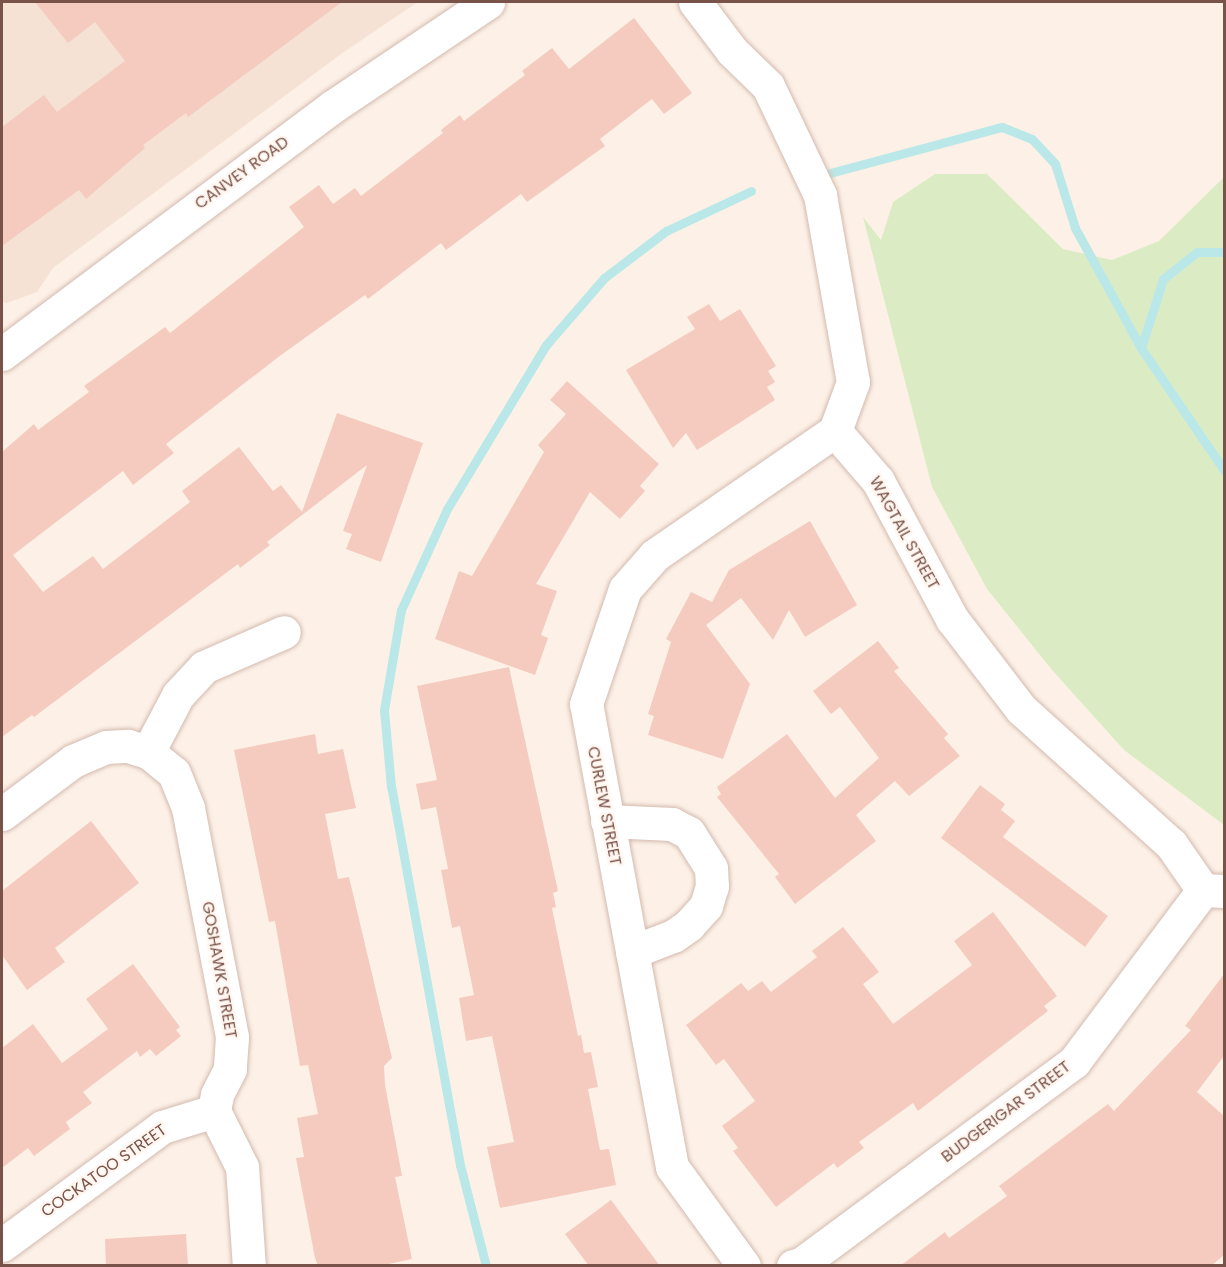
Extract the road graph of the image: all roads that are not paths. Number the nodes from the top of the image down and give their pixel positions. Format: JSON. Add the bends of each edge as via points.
{"nodes":[{"id":1,"x":488,"y":2,"type":"edge"},
{"id":2,"x":694,"y":2,"type":"edge"},
{"id":3,"x":2,"y":354,"type":"edge"},
{"id":4,"x":835,"y":431,"type":"junction"},
{"id":5,"x":284,"y":632,"type":"dead end"},
{"id":6,"x":148,"y":752,"type":"junction"},
{"id":7,"x":2,"y":814,"type":"edge"},
{"id":8,"x":607,"y":821,"type":"junction"},
{"id":9,"x":1214,"y":891,"type":"edge"},
{"id":10,"x":632,"y":952,"type":"junction"},
{"id":11,"x":214,"y":1111,"type":"junction"},
{"id":12,"x":2,"y":1245,"type":"edge"},
{"id":13,"x":249,"y":1266,"type":"edge"},
{"id":14,"x":744,"y":1266,"type":"edge"},
{"id":15,"x":794,"y":1266,"type":"edge"}],
"edges":[{"from":1,"to":3,"type":"street","name":"CANVEY ROAD","via":[[332,107]]},
{"from":2,"to":4,"type":"street","via":[[732,51],[768,86],[820,195],[853,382]]},
{"from":4,"to":8,"type":"street","name":"CURLEW STREET","via":[[655,555],[625,589],[585,704]]},
{"from":4,"to":9,"type":"street","name":"WAGTAIL STREET","via":[[879,481],[952,619],[1021,709],[1171,844]]},
{"from":5,"to":6,"type":"street","via":[[204,667],[178,695]]},
{"from":6,"to":7,"type":"street","via":[[128,746],[88,753]]},
{"from":6,"to":11,"type":"street","name":"GOSHAWK STREET","via":[[174,773],[188,807],[232,1037],[230,1069]]},
{"from":8,"to":10,"type":"street","name":"CURLEW STREET"},
{"from":8,"to":10,"type":"street","via":[[672,824],[689,833],[711,868],[712,886],[706,906],[673,936]]},
{"from":9,"to":15,"type":"street","name":"BUDGERIGAR STREET","via":[[1074,1062]]},
{"from":10,"to":14,"type":"street","name":"CURLEW STREET","via":[[672,1167]]},
{"from":11,"to":12,"type":"street","name":"COCKATOO STREET","via":[[162,1127]]},
{"from":11,"to":13,"type":"street","via":[[242,1167]]}]}
